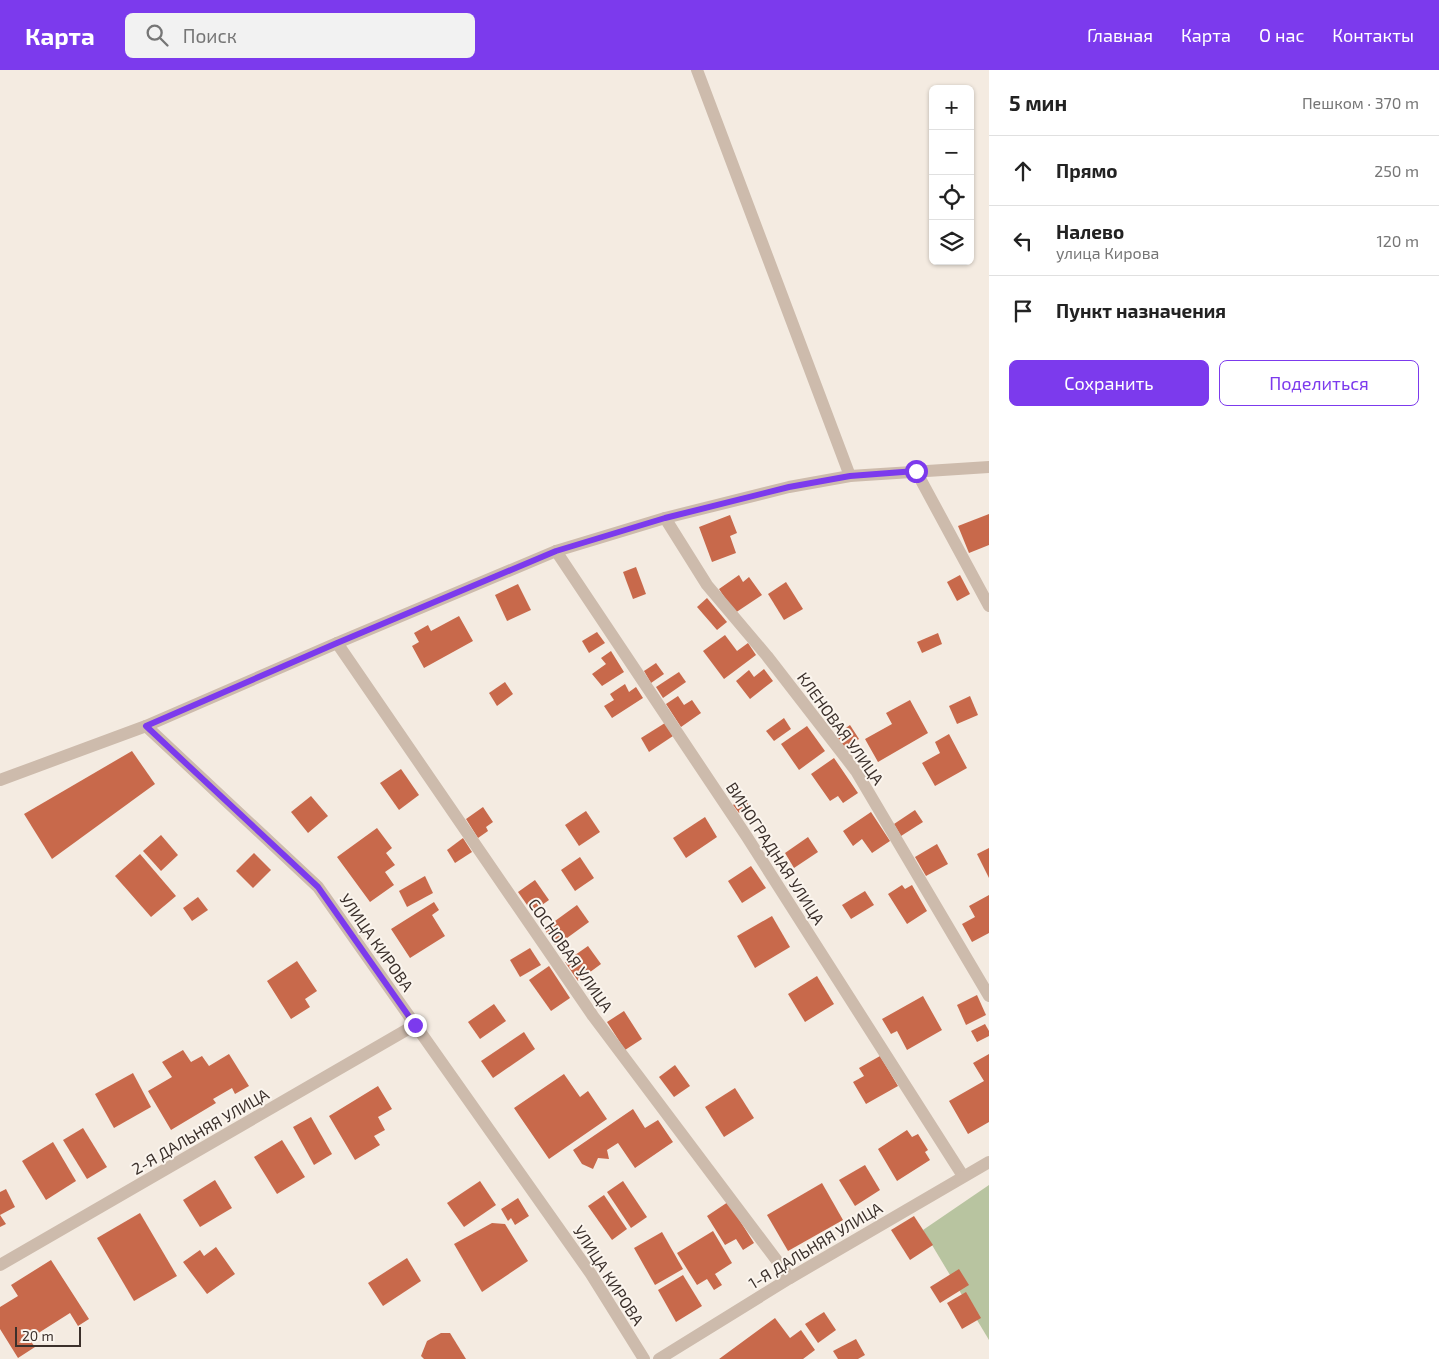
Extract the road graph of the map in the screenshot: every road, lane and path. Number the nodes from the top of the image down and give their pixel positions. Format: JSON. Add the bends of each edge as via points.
{"nodes":[{"id":1,"x":697,"y":70,"type":"edge"},
{"id":2,"x":989,"y":467,"type":"edge"},
{"id":3,"x":916,"y":471,"type":"junction"},
{"id":4,"x":850,"y":476,"type":"junction"},
{"id":5,"x":665,"y":518,"type":"junction"},
{"id":6,"x":556,"y":551,"type":"junction"},
{"id":7,"x":989,"y":606,"type":"edge"},
{"id":8,"x":337,"y":643,"type":"junction"},
{"id":9,"x":146,"y":726,"type":"junction"},
{"id":10,"x":0,"y":780,"type":"edge"},
{"id":11,"x":989,"y":996,"type":"edge"},
{"id":12,"x":415,"y":1025,"type":"junction"},
{"id":13,"x":989,"y":1162,"type":"edge"},
{"id":14,"x":964,"y":1176,"type":"junction"},
{"id":15,"x":0,"y":1265,"type":"edge"},
{"id":16,"x":790,"y":1278,"type":"junction"},
{"id":17,"x":644,"y":1359,"type":"edge"},
{"id":18,"x":659,"y":1359,"type":"edge"}],
"edges":[{"from":1,"to":4,"type":"street"},
{"from":2,"to":3,"type":"street"},
{"from":3,"to":4,"type":"street"},
{"from":3,"to":7,"type":"street"},
{"from":4,"to":5,"type":"street","via":[[789,487]]},
{"from":5,"to":6,"type":"street"},
{"from":5,"to":11,"type":"street","name":"КЛЕНОВАЯ УЛИЦА","via":[[707,585],[856,771]]},
{"from":6,"to":8,"type":"street"},
{"from":6,"to":14,"type":"street","name":"ВИНОГРАДНАЯ УЛИЦА","via":[[747,837]]},
{"from":8,"to":9,"type":"street"},
{"from":8,"to":16,"type":"street","name":"СОСНОВАЯ УЛИЦА","via":[[592,1016]]},
{"from":9,"to":10,"type":"street"},
{"from":9,"to":12,"type":"street","name":"УЛИЦА КИРОВА","via":[[318,887]]},
{"from":12,"to":15,"type":"street","name":"2-Я ДАЛЬНЯЯ УЛИЦА"},
{"from":12,"to":17,"type":"street","name":"УЛИЦА КИРОВА","via":[[591,1274]]},
{"from":13,"to":14,"type":"street","name":"1-Я ДАЛЬНЯЯ УЛИЦА"},
{"from":14,"to":16,"type":"street","name":"1-Я ДАЛЬНЯЯ УЛИЦА"},
{"from":16,"to":18,"type":"street","name":"1-Я ДАЛЬНЯЯ УЛИЦА"}]}
